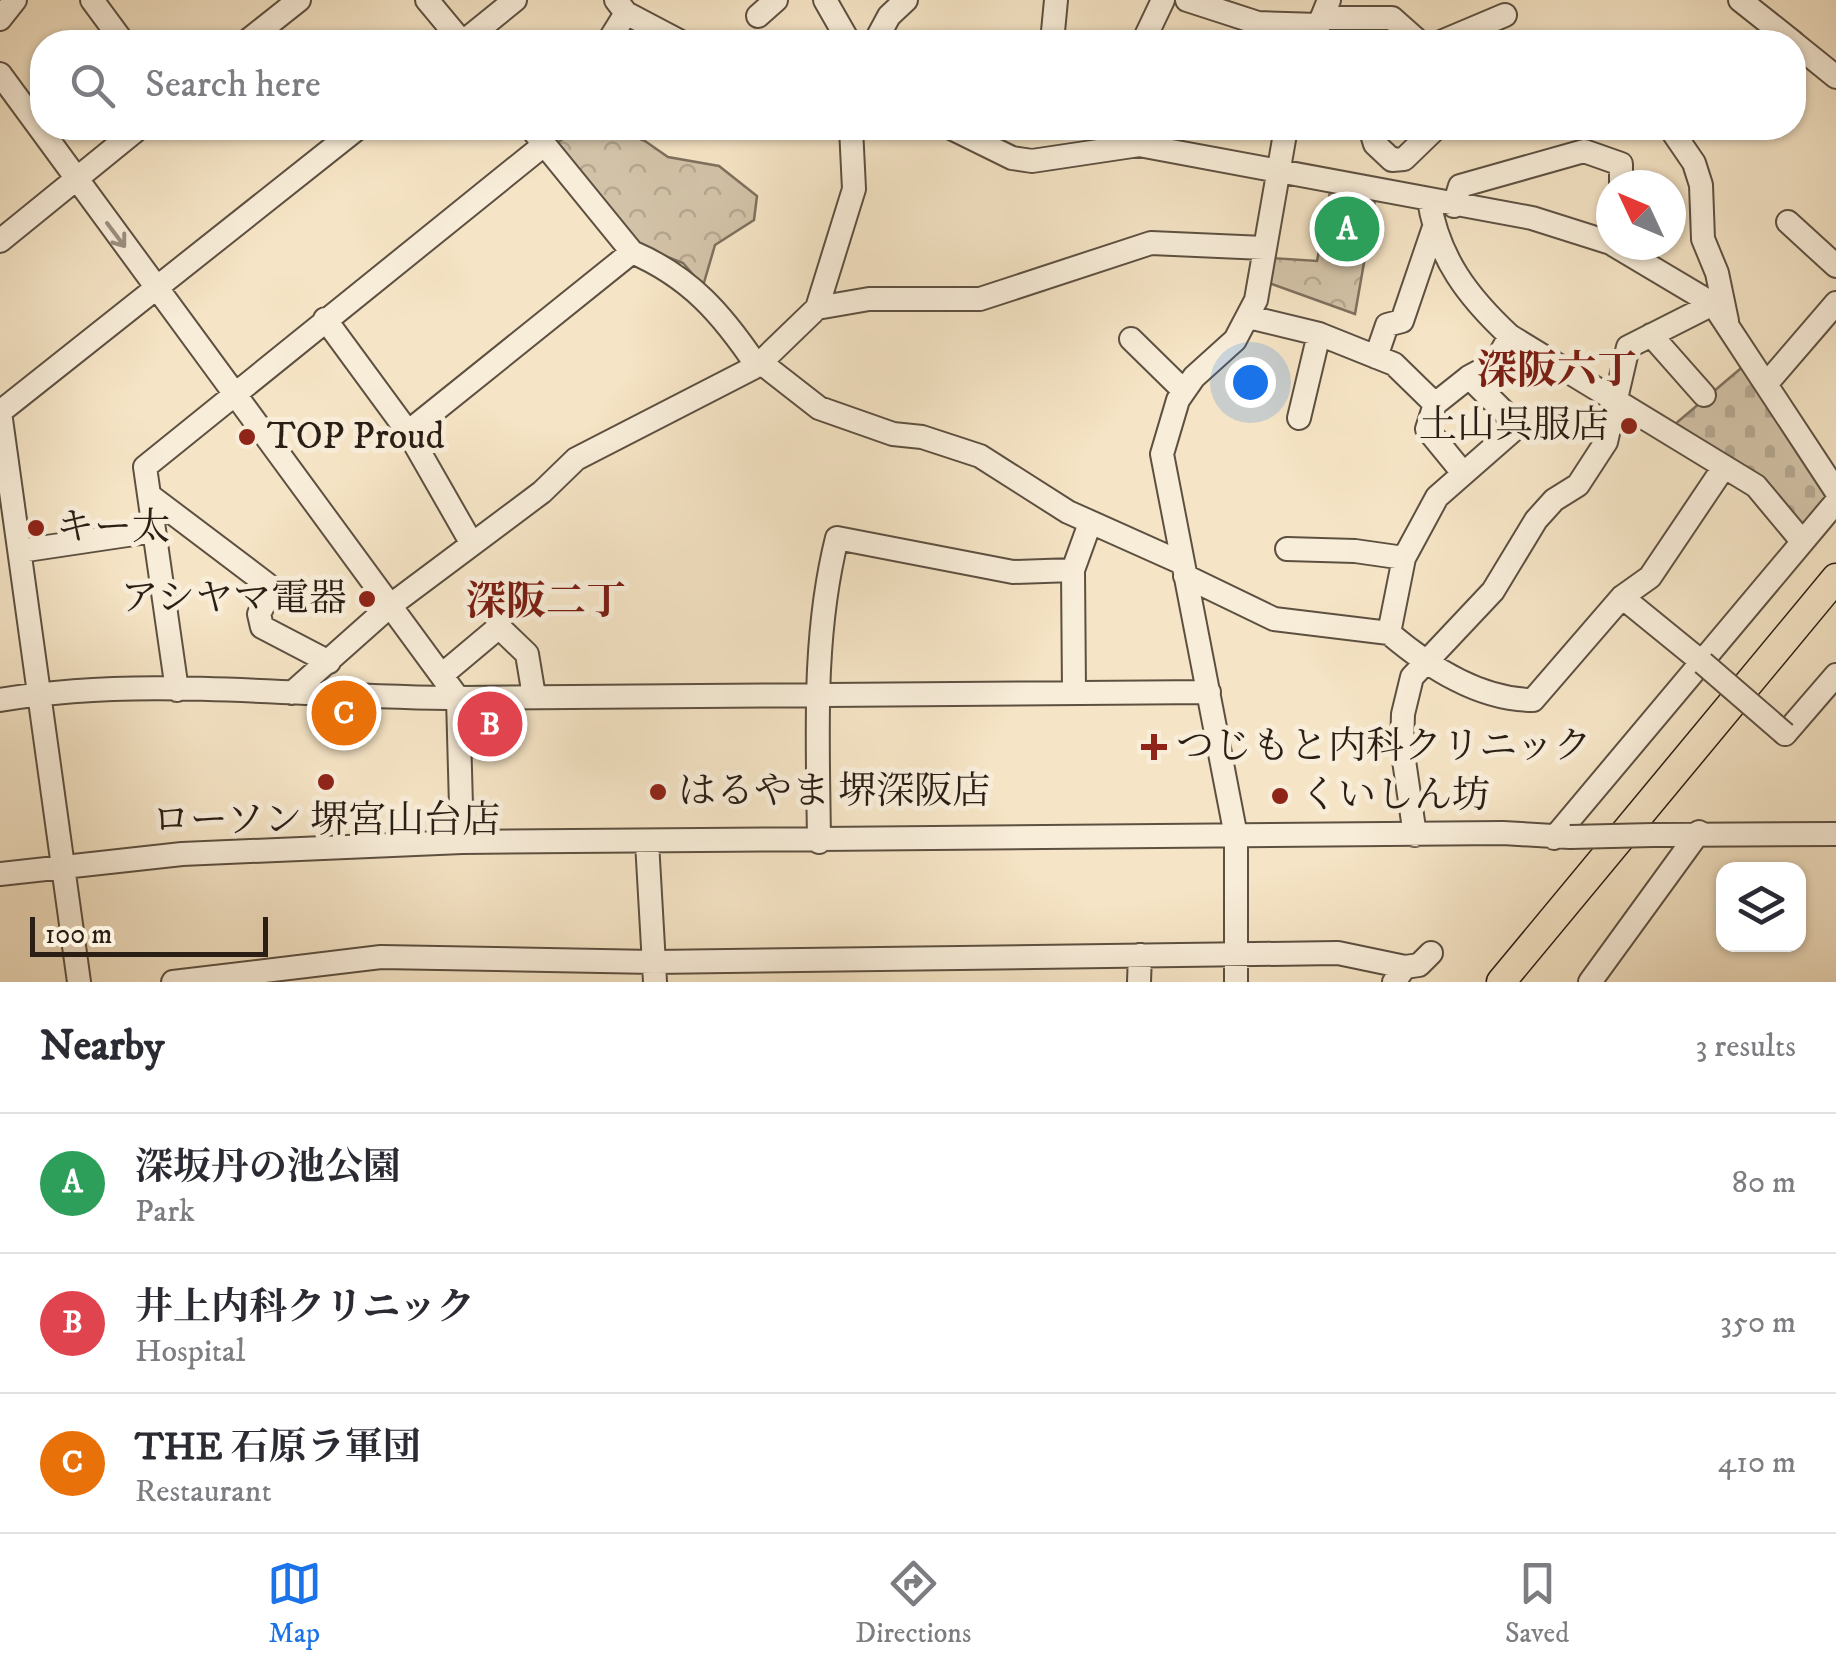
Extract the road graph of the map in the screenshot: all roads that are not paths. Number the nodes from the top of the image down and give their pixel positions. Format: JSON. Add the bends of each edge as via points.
{"nodes":[{"id":1,"x":15,"y":0,"type":"edge"},
{"id":2,"x":124,"y":0,"type":"edge"},
{"id":3,"x":298,"y":0,"type":"edge"},
{"id":4,"x":427,"y":0,"type":"edge"},
{"id":5,"x":516,"y":0,"type":"edge"},
{"id":6,"x":776,"y":0,"type":"edge"},
{"id":7,"x":825,"y":0,"type":"edge"},
{"id":8,"x":906,"y":0,"type":"edge"},
{"id":9,"x":1056,"y":0,"type":"edge"},
{"id":10,"x":1164,"y":0,"type":"edge"},
{"id":11,"x":1188,"y":0,"type":"edge"},
{"id":12,"x":1740,"y":0,"type":"edge"},
{"id":13,"x":621,"y":6,"type":"edge"},
{"id":14,"x":98,"y":8,"type":"edge"},
{"id":15,"x":1394,"y":9,"type":"edge"},
{"id":16,"x":1505,"y":15,"type":"dead end"},
{"id":17,"x":758,"y":16,"type":"dead end"},
{"id":18,"x":0,"y":19,"type":"edge"},
{"id":19,"x":1320,"y":21,"type":"edge"},
{"id":20,"x":115,"y":30,"type":"edge"},
{"id":21,"x":261,"y":30,"type":"edge"},
{"id":22,"x":452,"y":30,"type":"edge"},
{"id":23,"x":477,"y":30,"type":"edge"},
{"id":24,"x":612,"y":30,"type":"edge"},
{"id":25,"x":661,"y":30,"type":"edge"},
{"id":26,"x":841,"y":30,"type":"edge"},
{"id":27,"x":882,"y":30,"type":"edge"},
{"id":28,"x":1053,"y":30,"type":"edge"},
{"id":29,"x":1149,"y":30,"type":"edge"},
{"id":30,"x":1411,"y":30,"type":"edge"},
{"id":31,"x":1469,"y":30,"type":"edge"},
{"id":32,"x":1777,"y":30,"type":"edge"},
{"id":33,"x":1806,"y":54,"type":"edge"},
{"id":34,"x":0,"y":74,"type":"edge"},
{"id":35,"x":1836,"y":78,"type":"edge"},
{"id":36,"x":30,"y":117,"type":"edge"},
{"id":37,"x":46,"y":140,"type":"edge"},
{"id":38,"x":125,"y":140,"type":"edge"},
{"id":39,"x":343,"y":140,"type":"edge"},
{"id":40,"x":533,"y":140,"type":"edge"},
{"id":41,"x":541,"y":140,"type":"edge"},
{"id":42,"x":851,"y":140,"type":"edge"},
{"id":43,"x":974,"y":140,"type":"edge"},
{"id":44,"x":1283,"y":140,"type":"edge"},
{"id":45,"x":1375,"y":140,"type":"edge"},
{"id":46,"x":1423,"y":140,"type":"edge"},
{"id":47,"x":1678,"y":140,"type":"edge"},
{"id":48,"x":1404,"y":158,"type":"junction"},
{"id":49,"x":1276,"y":170,"type":"junction"},
{"id":50,"x":1621,"y":170,"type":"edge"},
{"id":51,"x":74,"y":180,"type":"junction"},
{"id":52,"x":1422,"y":199,"type":"junction"},
{"id":53,"x":1454,"y":206,"type":"junction"},
{"id":54,"x":1788,"y":222,"type":"dead end"},
{"id":55,"x":1434,"y":230,"type":"junction"},
{"id":56,"x":1596,"y":239,"type":"edge"},
{"id":57,"x":0,"y":242,"type":"edge"},
{"id":58,"x":1264,"y":248,"type":"junction"},
{"id":59,"x":632,"y":252,"type":"junction"},
{"id":60,"x":1641,"y":260,"type":"edge"},
{"id":61,"x":1836,"y":266,"type":"edge"},
{"id":62,"x":156,"y":290,"type":"junction"},
{"id":63,"x":1836,"y":303,"type":"edge"},
{"id":64,"x":1713,"y":304,"type":"junction"},
{"id":65,"x":817,"y":308,"type":"junction"},
{"id":66,"x":1250,"y":317,"type":"junction"},
{"id":67,"x":325,"y":320,"type":"junction"},
{"id":68,"x":1728,"y":324,"type":"junction"},
{"id":69,"x":1319,"y":334,"type":"junction"},
{"id":70,"x":1652,"y":335,"type":"junction"},
{"id":71,"x":1510,"y":336,"type":"junction"},
{"id":72,"x":1130,"y":339,"type":"dead end"},
{"id":73,"x":1376,"y":357,"type":"junction"},
{"id":74,"x":759,"y":364,"type":"junction"},
{"id":75,"x":1469,"y":377,"type":"junction"},
{"id":76,"x":1768,"y":382,"type":"junction"},
{"id":77,"x":1184,"y":390,"type":"junction"},
{"id":78,"x":238,"y":395,"type":"junction"},
{"id":79,"x":1704,"y":395,"type":"dead end"},
{"id":80,"x":1619,"y":402,"type":"junction"},
{"id":81,"x":1435,"y":404,"type":"junction"},
{"id":82,"x":0,"y":412,"type":"edge"},
{"id":83,"x":1299,"y":418,"type":"dead end"},
{"id":84,"x":408,"y":432,"type":"junction"},
{"id":85,"x":1724,"y":467,"type":"junction"},
{"id":86,"x":1463,"y":473,"type":"junction"},
{"id":87,"x":1836,"y":491,"type":"edge"},
{"id":88,"x":149,"y":495,"type":"junction"},
{"id":89,"x":1836,"y":502,"type":"edge"},
{"id":90,"x":1090,"y":523,"type":"junction"},
{"id":91,"x":154,"y":531,"type":"junction"},
{"id":92,"x":1801,"y":540,"type":"junction"},
{"id":93,"x":472,"y":544,"type":"junction"},
{"id":94,"x":1287,"y":549,"type":"dead end"},
{"id":95,"x":20,"y":551,"type":"junction"},
{"id":96,"x":1404,"y":558,"type":"junction"},
{"id":97,"x":1074,"y":570,"type":"junction"},
{"id":98,"x":1184,"y":570,"type":"junction"},
{"id":99,"x":1836,"y":578,"type":"edge"},
{"id":100,"x":1622,"y":597,"type":"junction"},
{"id":101,"x":391,"y":605,"type":"junction"},
{"id":102,"x":1389,"y":633,"type":"junction"},
{"id":103,"x":330,"y":662,"type":"junction"},
{"id":104,"x":1423,"y":662,"type":"junction"},
{"id":105,"x":1703,"y":662,"type":"junction"},
{"id":106,"x":443,"y":674,"type":"junction"},
{"id":107,"x":1836,"y":675,"type":"edge"},
{"id":108,"x":177,"y":690,"type":"junction"},
{"id":109,"x":818,"y":692,"type":"junction"},
{"id":110,"x":1074,"y":692,"type":"junction"},
{"id":111,"x":1209,"y":692,"type":"junction"},
{"id":112,"x":40,"y":693,"type":"junction"},
{"id":113,"x":292,"y":693,"type":"junction"},
{"id":114,"x":534,"y":696,"type":"junction"},
{"id":115,"x":458,"y":698,"type":"junction"},
{"id":116,"x":0,"y":700,"type":"edge"},
{"id":117,"x":1700,"y":832,"type":"junction"},
{"id":118,"x":1836,"y":834,"type":"edge"},
{"id":119,"x":1415,"y":835,"type":"junction"},
{"id":120,"x":1236,"y":836,"type":"junction"},
{"id":121,"x":1562,"y":838,"type":"junction"},
{"id":122,"x":462,"y":842,"type":"junction"},
{"id":123,"x":647,"y":842,"type":"junction"},
{"id":124,"x":819,"y":842,"type":"junction"},
{"id":125,"x":64,"y":866,"type":"junction"},
{"id":126,"x":0,"y":874,"type":"edge"},
{"id":127,"x":1431,"y":953,"type":"dead end"},
{"id":128,"x":1140,"y":956,"type":"junction"},
{"id":129,"x":1236,"y":956,"type":"junction"},
{"id":130,"x":654,"y":972,"type":"edge"},
{"id":131,"x":759,"y":972,"type":"edge"},
{"id":132,"x":1400,"y":974,"type":"edge"},
{"id":133,"x":78,"y":982,"type":"edge"},
{"id":134,"x":173,"y":982,"type":"edge"},
{"id":135,"x":1139,"y":982,"type":"edge"},
{"id":136,"x":1236,"y":982,"type":"edge"},
{"id":137,"x":1501,"y":982,"type":"edge"},
{"id":138,"x":1590,"y":982,"type":"edge"}],
"edges":[{"from":1,"to":18,"type":"street"},
{"from":2,"to":14,"type":"street"},
{"from":3,"to":21,"type":"street"},
{"from":4,"to":22,"type":"street"},
{"from":5,"to":23,"type":"street"},
{"from":6,"to":17,"type":"street"},
{"from":7,"to":26,"type":"street"},
{"from":8,"to":27,"type":"street"},
{"from":9,"to":28,"type":"street"},
{"from":10,"to":29,"type":"street"},
{"from":11,"to":19,"type":"street","via":[[1258,23]]},
{"from":12,"to":32,"type":"street"},
{"from":13,"to":24,"type":"street"},
{"from":13,"to":25,"type":"street"},
{"from":14,"to":20,"type":"street"},
{"from":15,"to":19,"type":"street"},
{"from":15,"to":30,"type":"street"},
{"from":16,"to":31,"type":"street"},
{"from":33,"to":35,"type":"street"},
{"from":34,"to":36,"type":"street"},
{"from":37,"to":51,"type":"street"},
{"from":38,"to":51,"type":"street"},
{"from":39,"to":62,"type":"street"},
{"from":40,"to":67,"type":"street"},
{"from":41,"to":59,"type":"street"},
{"from":42,"to":65,"type":"street","via":[[854,189]]},
{"from":43,"to":49,"type":"street","via":[[1032,161],[1139,145]]},
{"from":44,"to":49,"type":"street"},
{"from":45,"to":48,"type":"street","via":[[1382,155]]},
{"from":46,"to":48,"type":"street"},
{"from":47,"to":68,"type":"street","via":[[1701,185],[1703,239]]},
{"from":48,"to":52,"type":"street"},
{"from":49,"to":52,"type":"street"},
{"from":49,"to":58,"type":"street"},
{"from":50,"to":53,"type":"street","via":[[1621,164],[1584,151],[1460,186]]},
{"from":51,"to":57,"type":"street"},
{"from":51,"to":62,"type":"street","one_way":true},
{"from":52,"to":53,"type":"street"},
{"from":52,"to":55,"type":"street"},
{"from":53,"to":56,"type":"street","via":[[1532,218]]},
{"from":54,"to":61,"type":"street"},
{"from":55,"to":71,"type":"street","via":[[1459,284]]},
{"from":55,"to":73,"type":"street","via":[[1402,320],[1387,325]]},
{"from":58,"to":65,"type":"street","via":[[1152,243],[980,299],[869,299]]},
{"from":58,"to":66,"type":"street"},
{"from":59,"to":74,"type":"street","via":[[665,266],[707,298]]},
{"from":59,"to":84,"type":"street"},
{"from":60,"to":64,"type":"street"},
{"from":62,"to":78,"type":"street"},
{"from":62,"to":82,"type":"street"},
{"from":63,"to":76,"type":"street"},
{"from":64,"to":68,"type":"street"},
{"from":64,"to":70,"type":"street"},
{"from":65,"to":74,"type":"street"},
{"from":66,"to":69,"type":"street"},
{"from":66,"to":77,"type":"street"},
{"from":67,"to":78,"type":"street"},
{"from":67,"to":84,"type":"street"},
{"from":68,"to":76,"type":"street"},
{"from":69,"to":73,"type":"street"},
{"from":69,"to":83,"type":"street"},
{"from":70,"to":79,"type":"street"},
{"from":70,"to":80,"type":"street","via":[[1628,347]]},
{"from":71,"to":75,"type":"street","via":[[1495,363]]},
{"from":71,"to":80,"type":"street"},
{"from":72,"to":77,"type":"street"},
{"from":73,"to":81,"type":"street","via":[[1394,364]]},
{"from":74,"to":90,"type":"street","via":[[819,408],[980,456]]},
{"from":74,"to":93,"type":"street","via":[[576,459]]},
{"from":75,"to":81,"type":"street"},
{"from":75,"to":86,"type":"street","via":[[1518,426]]},
{"from":76,"to":87,"type":"street"},
{"from":77,"to":98,"type":"street","via":[[1162,454]]},
{"from":78,"to":88,"type":"street","via":[[145,466]]},
{"from":78,"to":101,"type":"street"},
{"from":80,"to":85,"type":"street"},
{"from":80,"to":104,"type":"street","via":[[1606,442],[1578,485],[1536,520],[1493,591]]},
{"from":81,"to":86,"type":"street","via":[[1427,429]]},
{"from":82,"to":95,"type":"street"},
{"from":84,"to":93,"type":"street"},
{"from":85,"to":92,"type":"street","via":[[1756,486]]},
{"from":85,"to":100,"type":"street","via":[[1650,576]]},
{"from":86,"to":96,"type":"street","via":[[1437,497]]},
{"from":88,"to":91,"type":"street"},
{"from":88,"to":103,"type":"street","via":[[272,588],[258,614],[262,627]]},
{"from":89,"to":92,"type":"street"},
{"from":90,"to":97,"type":"street"},
{"from":90,"to":98,"type":"street"},
{"from":91,"to":95,"type":"street"},
{"from":91,"to":108,"type":"street"},
{"from":92,"to":105,"type":"street"},
{"from":93,"to":101,"type":"street"},
{"from":94,"to":96,"type":"street"},
{"from":95,"to":112,"type":"street"},
{"from":96,"to":102,"type":"street"},
{"from":97,"to":109,"type":"street","via":[[1013,572],[838,538],[824,589]]},
{"from":97,"to":110,"type":"street"},
{"from":98,"to":102,"type":"street","via":[[1274,619]]},
{"from":98,"to":111,"type":"street"},
{"from":99,"to":137,"type":"main road"},
{"from":100,"to":104,"type":"street","via":[[1533,700],[1502,700]]},
{"from":100,"to":105,"type":"street"},
{"from":101,"to":103,"type":"street"},
{"from":101,"to":106,"type":"street"},
{"from":102,"to":104,"type":"street"},
{"from":103,"to":113,"type":"street"},
{"from":104,"to":119,"type":"street","via":[[1403,714]]},
{"from":105,"to":107,"type":"street","bridge":true,"via":[[1785,734]]},
{"from":105,"to":121,"type":"street"},
{"from":106,"to":114,"type":"street","via":[[500,627],[527,654]]},
{"from":106,"to":115,"type":"street"},
{"from":108,"to":112,"type":"street"},
{"from":108,"to":113,"type":"street"},
{"from":109,"to":110,"type":"street"},
{"from":109,"to":114,"type":"street"},
{"from":109,"to":124,"type":"street"},
{"from":110,"to":111,"type":"street"},
{"from":111,"to":120,"type":"street"},
{"from":112,"to":116,"type":"street"},
{"from":112,"to":125,"type":"street"},
{"from":113,"to":115,"type":"street"},
{"from":114,"to":115,"type":"street"},
{"from":115,"to":122,"type":"street"},
{"from":117,"to":118,"type":"street"},
{"from":117,"to":121,"type":"street","bridge":true},
{"from":117,"to":138,"type":"street"},
{"from":119,"to":120,"type":"street"},
{"from":119,"to":121,"type":"street"},
{"from":120,"to":124,"type":"street"},
{"from":120,"to":129,"type":"street"},
{"from":122,"to":123,"type":"street"},
{"from":122,"to":125,"type":"street"},
{"from":123,"to":124,"type":"street"},
{"from":123,"to":130,"type":"street"},
{"from":125,"to":126,"type":"street"},
{"from":125,"to":133,"type":"street"},
{"from":127,"to":132,"type":"street"},
{"from":128,"to":129,"type":"street"},
{"from":128,"to":131,"type":"street"},
{"from":128,"to":135,"type":"street"},
{"from":129,"to":132,"type":"street","via":[[1338,954]]},
{"from":129,"to":136,"type":"street"},
{"from":130,"to":131,"type":"street"},
{"from":130,"to":134,"type":"street","via":[[381,957]]}]}
